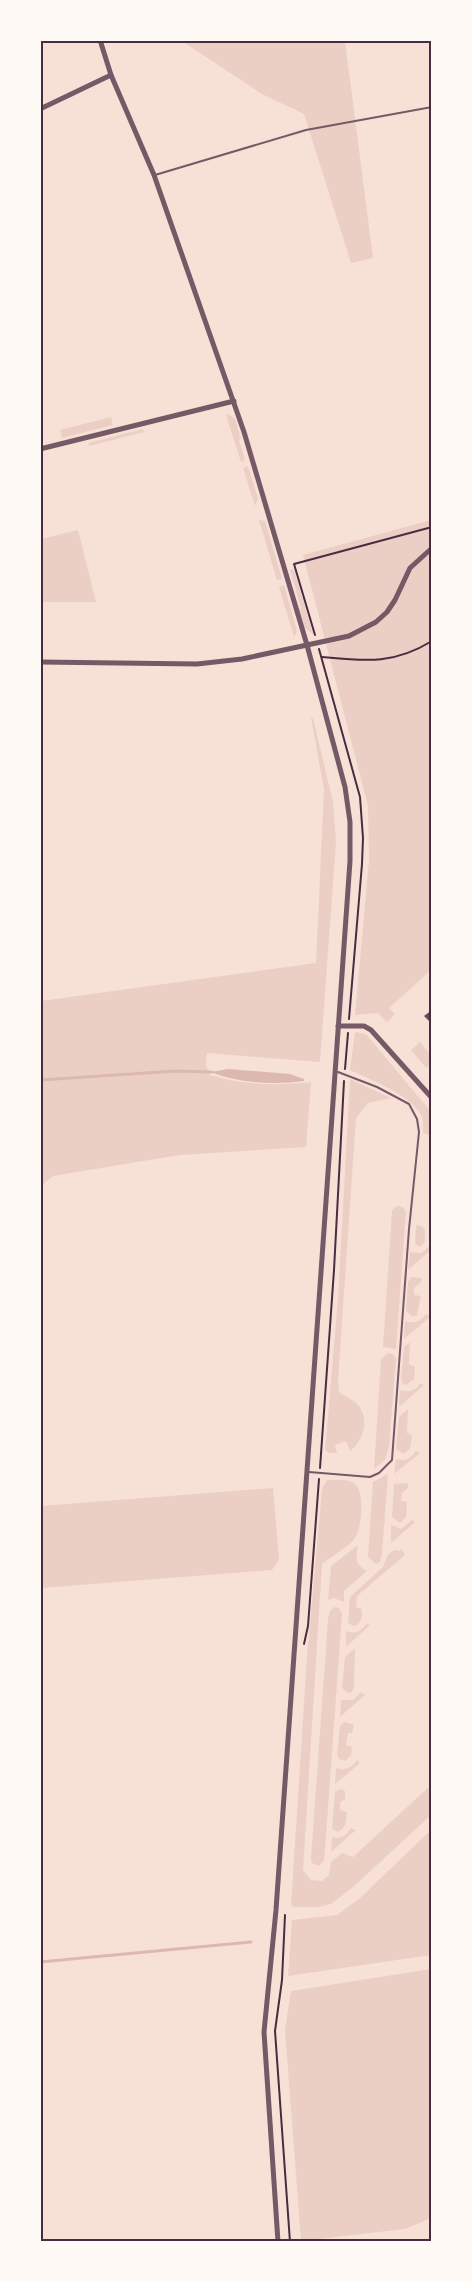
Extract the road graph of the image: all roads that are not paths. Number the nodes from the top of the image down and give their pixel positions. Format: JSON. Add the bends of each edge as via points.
{"nodes":[{"id":1,"x":100,"y":40,"type":"edge"},
{"id":2,"x":111,"y":75,"type":"junction"},
{"id":3,"x":432,"y":107,"type":"edge"},
{"id":4,"x":40,"y":109,"type":"edge"},
{"id":5,"x":154,"y":176,"type":"junction"},
{"id":6,"x":234,"y":401,"type":"junction"},
{"id":7,"x":40,"y":449,"type":"edge"},
{"id":8,"x":432,"y":548,"type":"edge"},
{"id":9,"x":307,"y":645,"type":"junction"},
{"id":10,"x":40,"y":662,"type":"edge"},
{"id":11,"x":338,"y":1026,"type":"junction"},
{"id":12,"x":335,"y":1071,"type":"junction"},
{"id":13,"x":432,"y":1098,"type":"edge"},
{"id":14,"x":306,"y":1472,"type":"junction"},
{"id":15,"x":278,"y":2241,"type":"edge"}],
"edges":[{"from":1,"to":2,"type":"street"},
{"from":2,"to":4,"type":"street"},
{"from":2,"to":5,"type":"street"},
{"from":3,"to":5,"type":"lane","via":[[306,130]]},
{"from":5,"to":6,"type":"street"},
{"from":6,"to":7,"type":"street"},
{"from":6,"to":9,"type":"street"},
{"from":8,"to":9,"type":"street","via":[[410,568],[395,600],[376,622],[349,636]]},
{"from":9,"to":10,"type":"street","via":[[197,664]]},
{"from":9,"to":11,"type":"street","via":[[345,787],[350,822],[351,861]]},
{"from":11,"to":12,"type":"street"},
{"from":11,"to":13,"type":"street","via":[[364,1026],[372,1030]]},
{"from":12,"to":14,"type":"street"},
{"from":12,"to":14,"type":"lane","via":[[409,1104],[417,1119],[419,1137],[392,1460],[370,1477]]},
{"from":14,"to":15,"type":"street","via":[[264,2031]]}]}
